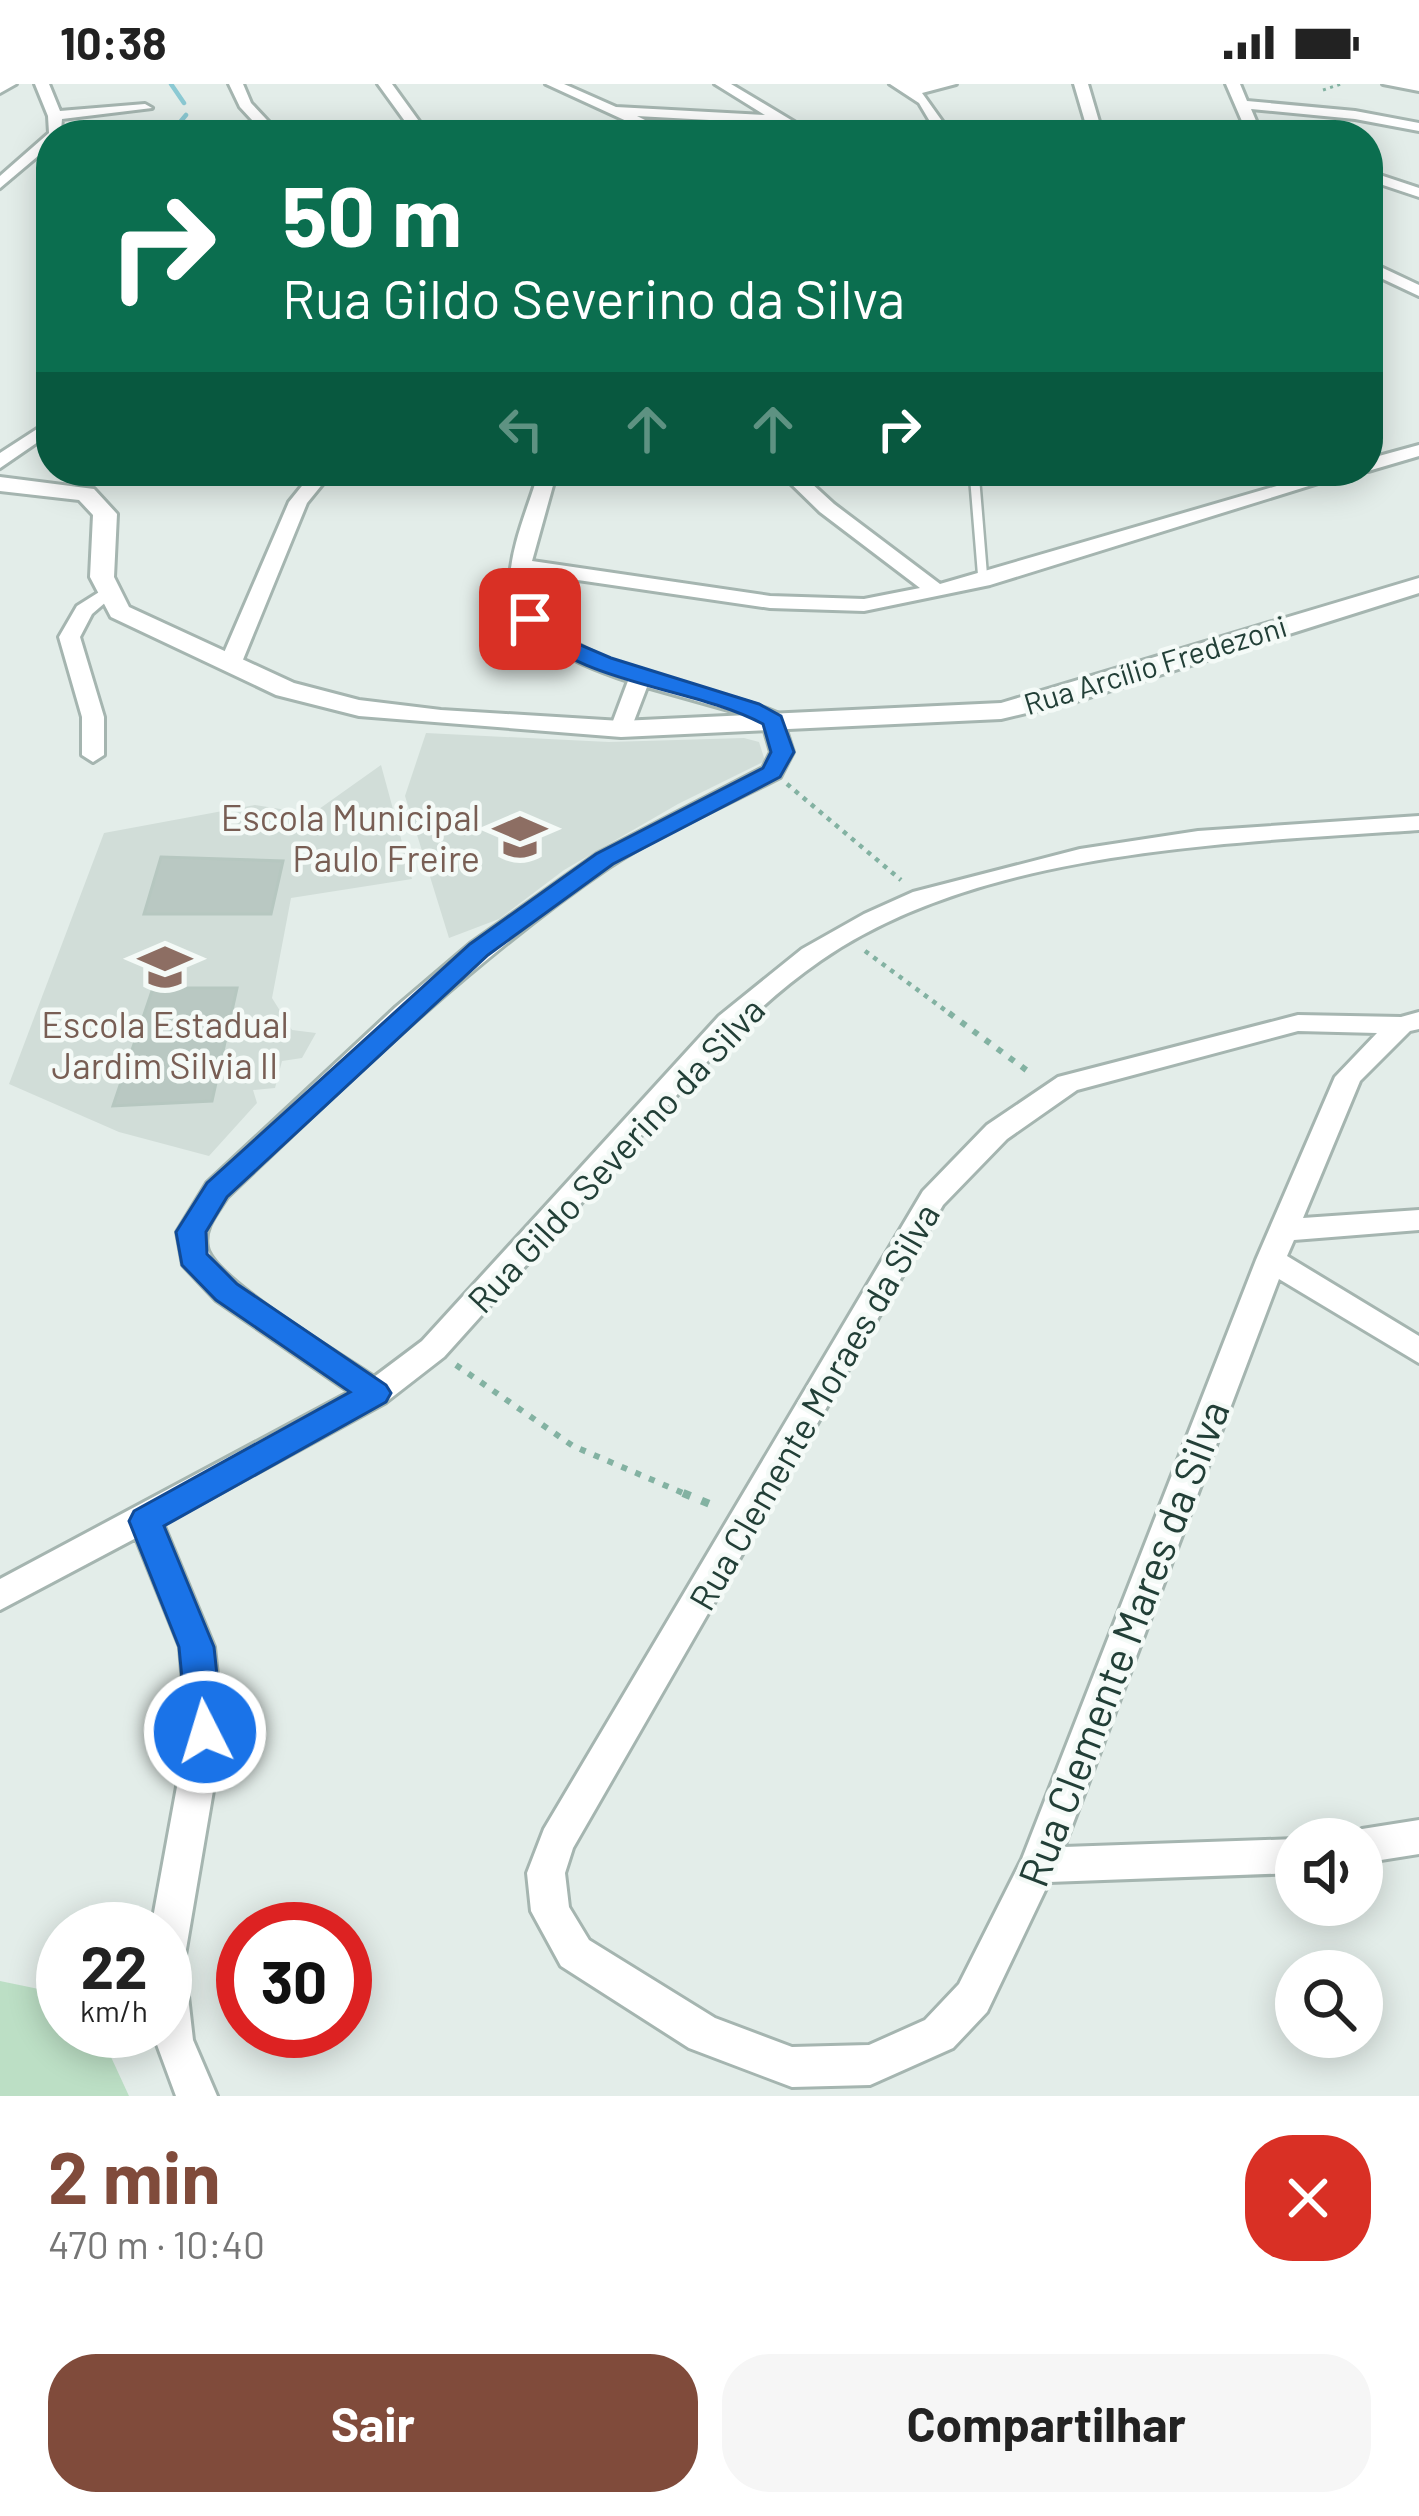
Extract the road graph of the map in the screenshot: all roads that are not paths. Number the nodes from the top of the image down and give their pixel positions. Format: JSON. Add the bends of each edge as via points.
{"nodes":[{"id":1,"x":9,"y":84,"type":"edge"},
{"id":2,"x":42,"y":84,"type":"edge"},
{"id":3,"x":236,"y":84,"type":"edge"},
{"id":4,"x":385,"y":84,"type":"edge"},
{"id":5,"x":553,"y":84,"type":"edge"},
{"id":6,"x":722,"y":84,"type":"edge"},
{"id":7,"x":897,"y":84,"type":"edge"},
{"id":8,"x":949,"y":84,"type":"edge"},
{"id":9,"x":1081,"y":84,"type":"edge"},
{"id":10,"x":1233,"y":84,"type":"edge"},
{"id":11,"x":1390,"y":84,"type":"edge"},
{"id":12,"x":1419,"y":87,"type":"edge"},
{"id":13,"x":0,"y":89,"type":"edge"},
{"id":14,"x":913,"y":92,"type":"junction"},
{"id":15,"x":1240,"y":104,"type":"junction"},
{"id":16,"x":145,"y":108,"type":"dead end"},
{"id":17,"x":613,"y":111,"type":"junction"},
{"id":18,"x":56,"y":116,"type":"junction"},
{"id":19,"x":55,"y":120,"type":"edge"},
{"id":20,"x":260,"y":120,"type":"edge"},
{"id":21,"x":411,"y":120,"type":"edge"},
{"id":22,"x":634,"y":120,"type":"edge"},
{"id":23,"x":783,"y":120,"type":"joint"},
{"id":24,"x":938,"y":120,"type":"edge"},
{"id":25,"x":1092,"y":120,"type":"edge"},
{"id":26,"x":1248,"y":120,"type":"edge"},
{"id":27,"x":1382,"y":120,"type":"edge"},
{"id":28,"x":1383,"y":120,"type":"edge"},
{"id":29,"x":1419,"y":127,"type":"edge"},
{"id":30,"x":36,"y":153,"type":"edge"},
{"id":31,"x":1383,"y":180,"type":"edge"},
{"id":32,"x":0,"y":184,"type":"edge"},
{"id":33,"x":1419,"y":193,"type":"edge"},
{"id":34,"x":1383,"y":274,"type":"edge"},
{"id":35,"x":1419,"y":292,"type":"edge"},
{"id":36,"x":36,"y":436,"type":"edge"},
{"id":37,"x":1419,"y":449,"type":"edge"},
{"id":38,"x":1383,"y":460,"type":"edge"},
{"id":39,"x":0,"y":463,"type":"edge"},
{"id":40,"x":0,"y":484,"type":"edge"},
{"id":41,"x":311,"y":486,"type":"edge"},
{"id":42,"x":544,"y":486,"type":"edge"},
{"id":43,"x":803,"y":486,"type":"edge"},
{"id":44,"x":975,"y":486,"type":"edge"},
{"id":45,"x":1298,"y":486,"type":"edge"},
{"id":46,"x":523,"y":566,"type":"junction"},
{"id":47,"x":982,"y":581,"type":"junction"},
{"id":48,"x":1419,"y":584,"type":"edge"},
{"id":49,"x":936,"y":590,"type":"junction"},
{"id":50,"x":104,"y":595,"type":"junction"},
{"id":51,"x":231,"y":662,"type":"junction"},
{"id":52,"x":640,"y":678,"type":"junction"},
{"id":53,"x":773,"y":720,"type":"junction"},
{"id":54,"x":620,"y":729,"type":"junction"},
{"id":55,"x":93,"y":755,"type":"dead end"},
{"id":56,"x":1419,"y":823,"type":"edge"},
{"id":57,"x":1410,"y":1023,"type":"edge"},
{"id":58,"x":1419,"y":1220,"type":"edge"},
{"id":59,"x":1278,"y":1245,"type":"junction"},
{"id":60,"x":1419,"y":1351,"type":"edge"},
{"id":61,"x":375,"y":1393,"type":"junction"},
{"id":62,"x":146,"y":1521,"type":"junction"},
{"id":63,"x":0,"y":1596,"type":"edge"},
{"id":64,"x":1419,"y":1838,"type":"edge"},
{"id":65,"x":1383,"y":1843,"type":"edge"},
{"id":66,"x":1275,"y":1857,"type":"edge"},
{"id":67,"x":1038,"y":1865,"type":"junction"},
{"id":68,"x":704,"y":2034,"type":"joint"},
{"id":69,"x":196,"y":2096,"type":"edge"}],
"edges":[{"from":1,"to":13,"type":"street"},
{"from":2,"to":18,"type":"street"},
{"from":3,"to":20,"type":"street"},
{"from":4,"to":21,"type":"street"},
{"from":5,"to":17,"type":"street"},
{"from":6,"to":23,"type":"street"},
{"from":7,"to":14,"type":"street"},
{"from":8,"to":14,"type":"street"},
{"from":9,"to":25,"type":"street"},
{"from":10,"to":15,"type":"street"},
{"from":11,"to":12,"type":"street"},
{"from":14,"to":24,"type":"street"},
{"from":15,"to":26,"type":"street"},
{"from":15,"to":27,"type":"street"},
{"from":16,"to":18,"type":"street"},
{"from":17,"to":22,"type":"street"},
{"from":17,"to":23,"type":"street"},
{"from":18,"to":19,"type":"street"},
{"from":28,"to":29,"type":"street"},
{"from":30,"to":32,"type":"street"},
{"from":31,"to":33,"type":"street"},
{"from":34,"to":35,"type":"street"},
{"from":36,"to":39,"type":"street"},
{"from":37,"to":38,"type":"street"},
{"from":40,"to":50,"type":"street","via":[[75,490],[98,504],[105,514]]},
{"from":41,"to":51,"type":"street"},
{"from":42,"to":46,"type":"street"},
{"from":43,"to":49,"type":"street"},
{"from":44,"to":47,"type":"lane"},
{"from":45,"to":47,"type":"street"},
{"from":46,"to":49,"type":"street","via":[[810,606]]},
{"from":46,"to":52,"type":"street","via":[[519,586],[530,619],[557,642]]},
{"from":47,"to":49,"type":"street"},
{"from":48,"to":53,"type":"street","name":"Rua Arcílio Fredezoni","via":[[1001,711]]},
{"from":50,"to":51,"type":"street","name":"Rua Arcílio Fredezoni","via":[[120,612]]},
{"from":50,"to":55,"type":"street","via":[[79,611],[68,632],[94,719]]},
{"from":51,"to":54,"type":"street","name":"Rua Arcílio Fredezoni","via":[[284,689],[359,708]]},
{"from":52,"to":53,"type":"street"},
{"from":52,"to":54,"type":"street"},
{"from":53,"to":54,"type":"street","name":"Rua Arcílio Fredezoni"},
{"from":53,"to":61,"type":"street","via":[[782,752],[772,772],[604,859],[514,923],[217,1190],[191,1232],[193,1257],[227,1292]]},
{"from":56,"to":61,"type":"street","name":"Rua Gildo Severino da Silva","via":[[1198,838],[1080,856],[922,897],[844,935],[728,1022],[433,1349]]},
{"from":57,"to":59,"type":"street","name":"Rua Clemente Mares da Silva","via":[[1348,1077]]},
{"from":57,"to":68,"type":"street","name":"Rua Clemente Moraes da Silva","via":[[1298,1023],[1055,1091],[997,1132],[933,1198],[557,1841],[546,1873],[550,1911],[575,1953]]},
{"from":58,"to":59,"type":"street"},
{"from":59,"to":60,"type":"street"},
{"from":59,"to":67,"type":"street","name":"Rua Clemente Mares da Silva"},
{"from":61,"to":62,"type":"street","name":"Rua Gildo Severino da Silva"},
{"from":62,"to":63,"type":"street","name":"Rua Gildo Severino da Silva"},
{"from":62,"to":69,"type":"street","via":[[197,1647],[205,1732],[165,1961],[173,2041]]},
{"from":64,"to":65,"type":"street"},
{"from":66,"to":67,"type":"street"},
{"from":67,"to":68,"type":"street","name":"Rua Clemente Mares da Silva","via":[[974,1998],[939,2034],[870,2065],[793,2067]]}]}
